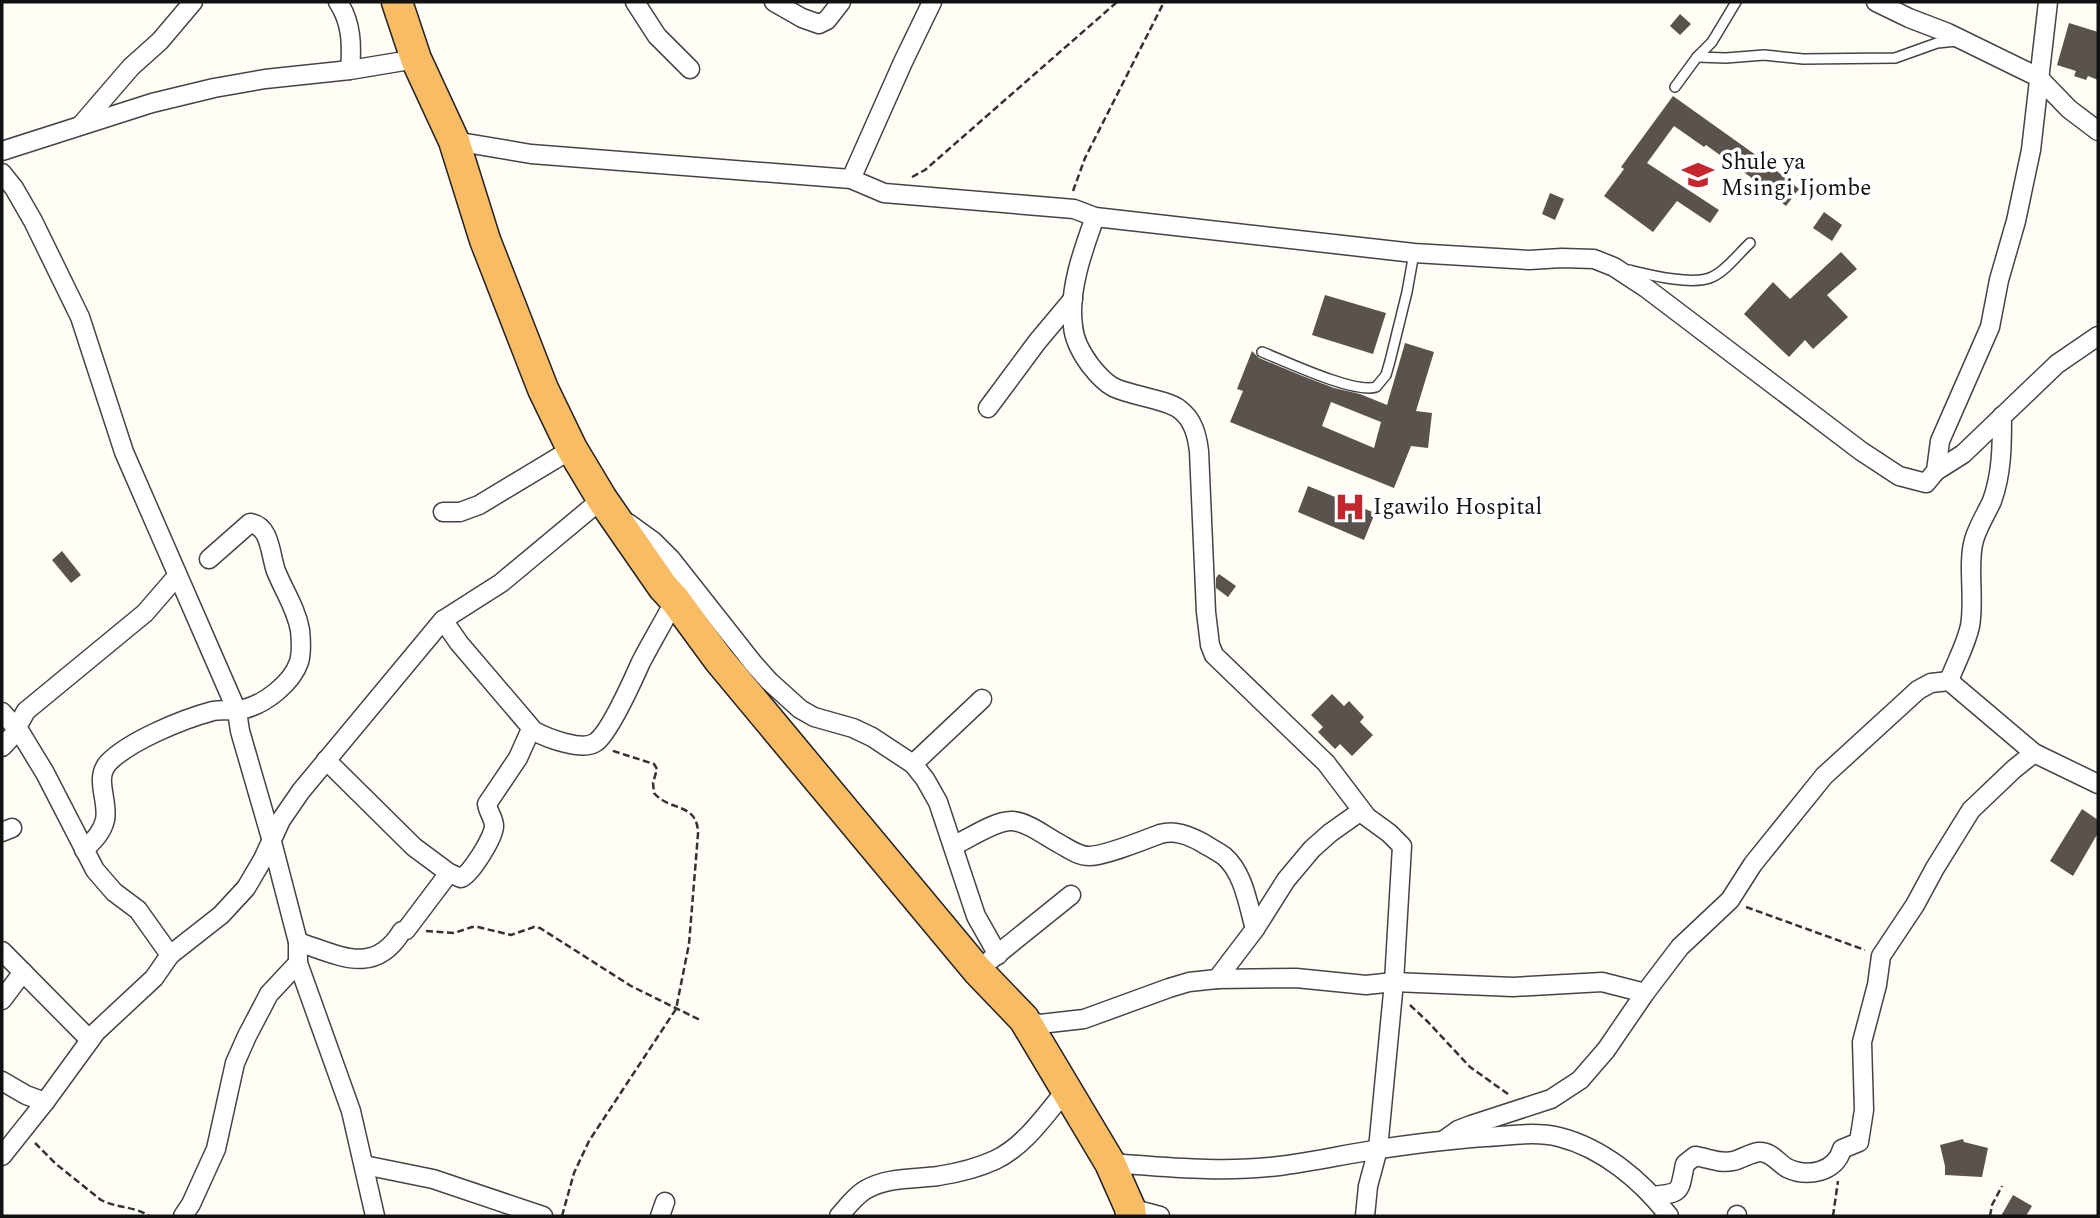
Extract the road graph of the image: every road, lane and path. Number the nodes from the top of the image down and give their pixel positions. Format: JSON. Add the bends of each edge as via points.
{"nodes":[{"id":1,"x":193,"y":2,"type":"edge"},
{"id":2,"x":338,"y":2,"type":"edge"},
{"id":3,"x":397,"y":2,"type":"edge"},
{"id":4,"x":635,"y":2,"type":"edge"},
{"id":5,"x":774,"y":2,"type":"edge"},
{"id":6,"x":841,"y":2,"type":"edge"},
{"id":7,"x":932,"y":2,"type":"edge"},
{"id":8,"x":1117,"y":2,"type":"edge"},
{"id":9,"x":1164,"y":2,"type":"edge"},
{"id":10,"x":1735,"y":2,"type":"edge"},
{"id":11,"x":1876,"y":2,"type":"edge"},
{"id":12,"x":2048,"y":2,"type":"edge"},
{"id":13,"x":1962,"y":40,"type":"junction"},
{"id":14,"x":1697,"y":57,"type":"junction"},
{"id":15,"x":416,"y":59,"type":"junction"},
{"id":16,"x":690,"y":69,"type":"dead end"},
{"id":17,"x":350,"y":70,"type":"junction"},
{"id":18,"x":2038,"y":77,"type":"junction"},
{"id":19,"x":1675,"y":87,"type":"dead end"},
{"id":20,"x":81,"y":125,"type":"junction"},
{"id":21,"x":2098,"y":131,"type":"edge"},
{"id":22,"x":454,"y":141,"type":"junction"},
{"id":23,"x":2,"y":151,"type":"edge"},
{"id":24,"x":2,"y":173,"type":"edge"},
{"id":25,"x":851,"y":179,"type":"junction"},
{"id":26,"x":884,"y":193,"type":"junction"},
{"id":27,"x":1074,"y":209,"type":"junction"},
{"id":28,"x":1095,"y":217,"type":"junction"},
{"id":29,"x":1750,"y":243,"type":"dead end"},
{"id":30,"x":1414,"y":253,"type":"junction"},
{"id":31,"x":1614,"y":267,"type":"junction"},
{"id":32,"x":1073,"y":299,"type":"junction"},
{"id":33,"x":2098,"y":336,"type":"edge"},
{"id":34,"x":1262,"y":352,"type":"dead end"},
{"id":35,"x":988,"y":408,"type":"dead end"},
{"id":36,"x":2002,"y":416,"type":"junction"},
{"id":37,"x":572,"y":449,"type":"junction"},
{"id":38,"x":1936,"y":471,"type":"junction"},
{"id":39,"x":602,"y":499,"type":"junction"},
{"id":40,"x":443,"y":512,"type":"dead end"},
{"id":41,"x":209,"y":559,"type":"dead end"},
{"id":42,"x":177,"y":576,"type":"junction"},
{"id":43,"x":675,"y":600,"type":"junction"},
{"id":44,"x":443,"y":620,"type":"junction"},
{"id":45,"x":1949,"y":681,"type":"junction"},
{"id":46,"x":982,"y":699,"type":"dead end"},
{"id":47,"x":237,"y":711,"type":"junction"},
{"id":48,"x":2,"y":712,"type":"edge"},
{"id":49,"x":531,"y":729,"type":"junction"},
{"id":50,"x":18,"y":730,"type":"junction"},
{"id":51,"x":593,"y":744,"type":"junction"},
{"id":52,"x":2,"y":747,"type":"edge"},
{"id":53,"x":2034,"y":752,"type":"junction"},
{"id":54,"x":326,"y":760,"type":"junction"},
{"id":55,"x":913,"y":764,"type":"junction"},
{"id":56,"x":2098,"y":784,"type":"edge"},
{"id":57,"x":1361,"y":811,"type":"junction"},
{"id":58,"x":271,"y":838,"type":"junction"},
{"id":59,"x":953,"y":846,"type":"junction"},
{"id":60,"x":84,"y":850,"type":"junction"},
{"id":61,"x":449,"y":873,"type":"junction"},
{"id":62,"x":1071,"y":895,"type":"dead end"},
{"id":63,"x":1730,"y":900,"type":"junction"},
{"id":64,"x":1255,"y":929,"type":"junction"},
{"id":65,"x":402,"y":931,"type":"junction"},
{"id":66,"x":298,"y":942,"type":"junction"},
{"id":67,"x":2,"y":951,"type":"edge"},
{"id":68,"x":170,"y":955,"type":"junction"},
{"id":69,"x":1881,"y":956,"type":"junction"},
{"id":70,"x":987,"y":962,"type":"junction"},
{"id":71,"x":298,"y":963,"type":"junction"},
{"id":72,"x":23,"y":972,"type":"junction"},
{"id":73,"x":1217,"y":979,"type":"junction"},
{"id":74,"x":1394,"y":982,"type":"junction"},
{"id":75,"x":1645,"y":993,"type":"junction"},
{"id":76,"x":2,"y":1000,"type":"edge"},
{"id":77,"x":676,"y":1009,"type":"junction"},
{"id":78,"x":1024,"y":1019,"type":"junction"},
{"id":79,"x":702,"y":1021,"type":"dead end"},
{"id":80,"x":90,"y":1040,"type":"junction"},
{"id":81,"x":2,"y":1081,"type":"edge"},
{"id":82,"x":1067,"y":1089,"type":"junction"},
{"id":83,"x":45,"y":1102,"type":"junction"},
{"id":84,"x":1530,"y":1105,"type":"junction"},
{"id":85,"x":22,"y":1131,"type":"junction"},
{"id":86,"x":1444,"y":1140,"type":"junction"},
{"id":87,"x":1378,"y":1149,"type":"junction"},
{"id":88,"x":2,"y":1156,"type":"edge"},
{"id":89,"x":1840,"y":1156,"type":"junction"},
{"id":90,"x":1110,"y":1163,"type":"junction"},
{"id":91,"x":364,"y":1165,"type":"junction"},
{"id":92,"x":2002,"y":1186,"type":"dead end"},
{"id":93,"x":1653,"y":1196,"type":"junction"},
{"id":94,"x":1131,"y":1212,"type":"edge"},
{"id":95,"x":149,"y":1216,"type":"edge"},
{"id":96,"x":183,"y":1216,"type":"edge"},
{"id":97,"x":375,"y":1216,"type":"edge"},
{"id":98,"x":543,"y":1216,"type":"edge"},
{"id":99,"x":562,"y":1216,"type":"edge"},
{"id":100,"x":839,"y":1216,"type":"edge"},
{"id":101,"x":1160,"y":1216,"type":"edge"},
{"id":102,"x":1365,"y":1216,"type":"edge"},
{"id":103,"x":1669,"y":1216,"type":"edge"},
{"id":104,"x":1833,"y":1216,"type":"edge"},
{"id":105,"x":1990,"y":1216,"type":"edge"}],
"edges":[{"from":1,"to":20,"type":"street"},
{"from":2,"to":17,"type":"street","via":[[349,30]]},
{"from":3,"to":15,"type":"highway"},
{"from":4,"to":16,"type":"street","via":[[657,37]]},
{"from":5,"to":6,"type":"street","via":[[819,24]]},
{"from":7,"to":25,"type":"street"},
{"from":8,"to":26,"type":"path","via":[[925,170]]},
{"from":9,"to":27,"type":"path","via":[[1085,158],[1073,191]]},
{"from":10,"to":14,"type":"lane","via":[[1712,42]]},
{"from":11,"to":13,"type":"street"},
{"from":12,"to":18,"type":"street"},
{"from":13,"to":14,"type":"lane","via":[[1937,43],[1895,58]]},
{"from":13,"to":18,"type":"street"},
{"from":14,"to":19,"type":"lane"},
{"from":15,"to":17,"type":"street"},
{"from":15,"to":22,"type":"highway"},
{"from":17,"to":20,"type":"street","via":[[214,88]]},
{"from":18,"to":21,"type":"street"},
{"from":18,"to":38,"type":"street","via":[[2031,150],[1990,327],[1940,441]]},
{"from":20,"to":23,"type":"street"},
{"from":22,"to":25,"type":"street","via":[[531,155]]},
{"from":22,"to":37,"type":"highway","via":[[485,240]]},
{"from":24,"to":42,"type":"street","via":[[33,221],[80,317],[124,452]]},
{"from":25,"to":26,"type":"street"},
{"from":26,"to":27,"type":"street"},
{"from":27,"to":28,"type":"street"},
{"from":28,"to":30,"type":"street"},
{"from":28,"to":32,"type":"street"},
{"from":29,"to":31,"type":"lane","via":[[1715,276],[1700,281]]},
{"from":30,"to":31,"type":"street","via":[[1594,259]]},
{"from":30,"to":34,"type":"lane","via":[[1390,361],[1376,387],[1364,389],[1338,382]]},
{"from":31,"to":38,"type":"street","via":[[1889,470],[1926,483]]},
{"from":32,"to":35,"type":"street"},
{"from":32,"to":57,"type":"street","via":[[1075,338],[1103,380],[1133,395],[1177,407],[1194,428],[1206,612],[1214,655],[1326,763]]},
{"from":33,"to":36,"type":"street","via":[[2057,364]]},
{"from":36,"to":38,"type":"street","via":[[1964,454]]},
{"from":36,"to":45,"type":"street","via":[[2000,476],[1974,539],[1969,627]]},
{"from":37,"to":39,"type":"highway"},
{"from":37,"to":40,"type":"street","via":[[478,505]]},
{"from":39,"to":43,"type":"highway"},
{"from":39,"to":44,"type":"street","via":[[501,583]]},
{"from":39,"to":55,"type":"street","via":[[671,559],[753,663],[800,709],[872,737]]},
{"from":41,"to":47,"type":"street","via":[[247,525],[256,524],[268,538],[275,568],[299,624],[300,659],[293,674],[267,698]]},
{"from":42,"to":47,"type":"street"},
{"from":42,"to":50,"type":"street","via":[[145,613],[26,711]]},
{"from":43,"to":51,"type":"street","via":[[615,713]]},
{"from":43,"to":70,"type":"highway","via":[[719,660]]},
{"from":44,"to":49,"type":"street"},
{"from":44,"to":54,"type":"street"},
{"from":45,"to":53,"type":"street"},
{"from":45,"to":63,"type":"street","via":[[1918,690],[1824,776]]},
{"from":46,"to":55,"type":"street"},
{"from":47,"to":58,"type":"street"},
{"from":47,"to":60,"type":"street","via":[[216,710],[183,722],[139,741],[106,765],[101,779],[106,818]]},
{"from":48,"to":50,"type":"street"},
{"from":49,"to":51,"type":"street","via":[[565,743]]},
{"from":49,"to":61,"type":"street","via":[[487,804],[494,829],[480,856],[464,877]]},
{"from":50,"to":52,"type":"street"},
{"from":50,"to":60,"type":"street"},
{"from":51,"to":77,"type":"path","via":[[654,764],[654,793],[686,810],[698,826],[689,944]]},
{"from":53,"to":56,"type":"street"},
{"from":53,"to":69,"type":"street","via":[[1971,810]]},
{"from":54,"to":58,"type":"street"},
{"from":54,"to":61,"type":"street","via":[[414,848]]},
{"from":55,"to":59,"type":"street","via":[[938,802]]},
{"from":57,"to":64,"type":"street","via":[[1312,849]]},
{"from":57,"to":74,"type":"street","via":[[1402,846]]},
{"from":58,"to":66,"type":"street"},
{"from":58,"to":68,"type":"street","via":[[246,888]]},
{"from":59,"to":64,"type":"street","via":[[999,822],[1013,820],[1088,856],[1162,834],[1186,835],[1216,851],[1233,867]]},
{"from":59,"to":70,"type":"street"},
{"from":60,"to":68,"type":"street","via":[[103,880],[138,910]]},
{"from":61,"to":65,"type":"street"},
{"from":62,"to":70,"type":"street"},
{"from":63,"to":69,"type":"path"},
{"from":63,"to":75,"type":"street","via":[[1680,947]]},
{"from":64,"to":73,"type":"street"},
{"from":65,"to":66,"type":"street","via":[[394,945],[369,959],[353,960]]},
{"from":65,"to":77,"type":"path","via":[[453,934],[478,926],[514,935],[540,928]]},
{"from":66,"to":71,"type":"street"},
{"from":67,"to":72,"type":"street"},
{"from":68,"to":80,"type":"street","via":[[154,978]]},
{"from":69,"to":89,"type":"street","via":[[1862,1042],[1864,1110],[1859,1142],[1842,1149]]},
{"from":70,"to":78,"type":"highway"},
{"from":71,"to":91,"type":"street","via":[[351,1111]]},
{"from":71,"to":96,"type":"street","via":[[268,994],[247,1035],[233,1072],[216,1149]]},
{"from":72,"to":76,"type":"street"},
{"from":72,"to":80,"type":"street"},
{"from":73,"to":74,"type":"street"},
{"from":73,"to":78,"type":"street","via":[[1189,982],[1084,1018],[1040,1024]]},
{"from":74,"to":75,"type":"street","via":[[1513,987],[1602,982]]},
{"from":74,"to":84,"type":"path","via":[[1470,1067]]},
{"from":74,"to":87,"type":"street"},
{"from":75,"to":84,"type":"street","via":[[1580,1080],[1551,1099]]},
{"from":77,"to":79,"type":"path"},
{"from":77,"to":99,"type":"path","via":[[598,1126],[580,1159]]},
{"from":78,"to":82,"type":"highway"},
{"from":80,"to":83,"type":"street"},
{"from":81,"to":83,"type":"street"},
{"from":82,"to":90,"type":"highway"},
{"from":82,"to":100,"type":"street","via":[[1023,1141],[1004,1155],[950,1173],[877,1185],[861,1192]]},
{"from":83,"to":85,"type":"street"},
{"from":84,"to":86,"type":"street","via":[[1458,1130]]},
{"from":85,"to":88,"type":"street"},
{"from":85,"to":95,"type":"path","via":[[101,1200]]},
{"from":86,"to":87,"type":"street"},
{"from":86,"to":93,"type":"street","via":[[1557,1137],[1591,1149]]},
{"from":87,"to":90,"type":"street","via":[[1238,1170]]},
{"from":87,"to":102,"type":"street"},
{"from":89,"to":93,"type":"street","via":[[1833,1165],[1811,1172],[1790,1169],[1761,1152],[1722,1162],[1695,1156],[1686,1162],[1678,1191]]},
{"from":89,"to":104,"type":"path"},
{"from":90,"to":94,"type":"highway"},
{"from":91,"to":97,"type":"street"},
{"from":91,"to":98,"type":"street","via":[[433,1179]]},
{"from":92,"to":105,"type":"path"},
{"from":93,"to":103,"type":"street"},
{"from":94,"to":101,"type":"street"}]}
